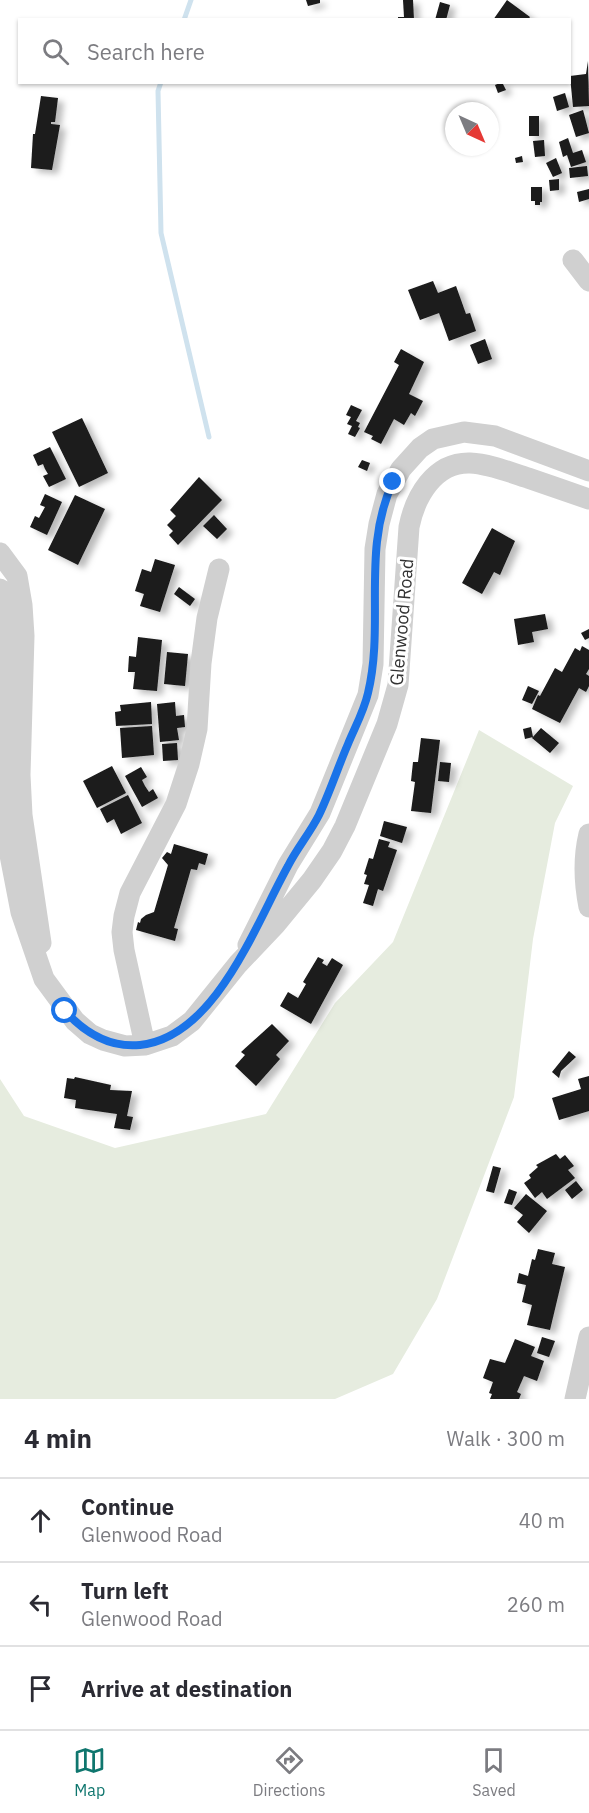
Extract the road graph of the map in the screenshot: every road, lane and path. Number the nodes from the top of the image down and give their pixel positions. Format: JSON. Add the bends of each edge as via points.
{"nodes":[{"id":1,"x":573,"y":260,"type":"dead end"},
{"id":2,"x":589,"y":281,"type":"edge"},
{"id":3,"x":589,"y":471,"type":"edge"},
{"id":4,"x":589,"y":499,"type":"edge"},
{"id":5,"x":0,"y":554,"type":"edge"},
{"id":6,"x":219,"y":569,"type":"dead end"},
{"id":7,"x":0,"y":589,"type":"edge"},
{"id":8,"x":589,"y":834,"type":"edge"},
{"id":9,"x":589,"y":907,"type":"edge"},
{"id":10,"x":238,"y":964,"type":"junction"},
{"id":11,"x":55,"y":993,"type":"junction"},
{"id":12,"x":145,"y":1045,"type":"junction"},
{"id":13,"x":589,"y":1338,"type":"edge"},
{"id":14,"x":575,"y":1399,"type":"edge"}],
"edges":[{"from":1,"to":2,"type":"street"},
{"from":3,"to":10,"type":"street","name":"Glenwood Road","via":[[495,436],[464,432],[433,439],[401,469],[387,494],[376,540],[373,664],[368,695],[320,813],[288,865]]},
{"from":4,"to":10,"type":"street","name":"Glenwood Road","via":[[489,466],[468,463],[447,468],[425,487],[414,505],[409,527],[401,669],[387,724],[345,826],[327,859],[275,925]]},
{"from":5,"to":11,"type":"street","name":"Glenwood Road","via":[[17,576],[22,604],[22,815],[42,946]]},
{"from":6,"to":12,"type":"street","via":[[207,618],[197,729],[189,764],[176,804],[130,893],[124,916],[124,950]]},
{"from":7,"to":11,"type":"street","name":"Glenwood Road","via":[[4,638],[3,819],[21,912],[40,970]]},
{"from":8,"to":9,"type":"street","via":[[584,875]]},
{"from":10,"to":12,"type":"street","name":"Glenwood Road","via":[[192,1021],[172,1036]]},
{"from":11,"to":12,"type":"street","name":"Glenwood Road","via":[[65,1011],[90,1034],[117,1044]]},
{"from":13,"to":14,"type":"street"}]}
